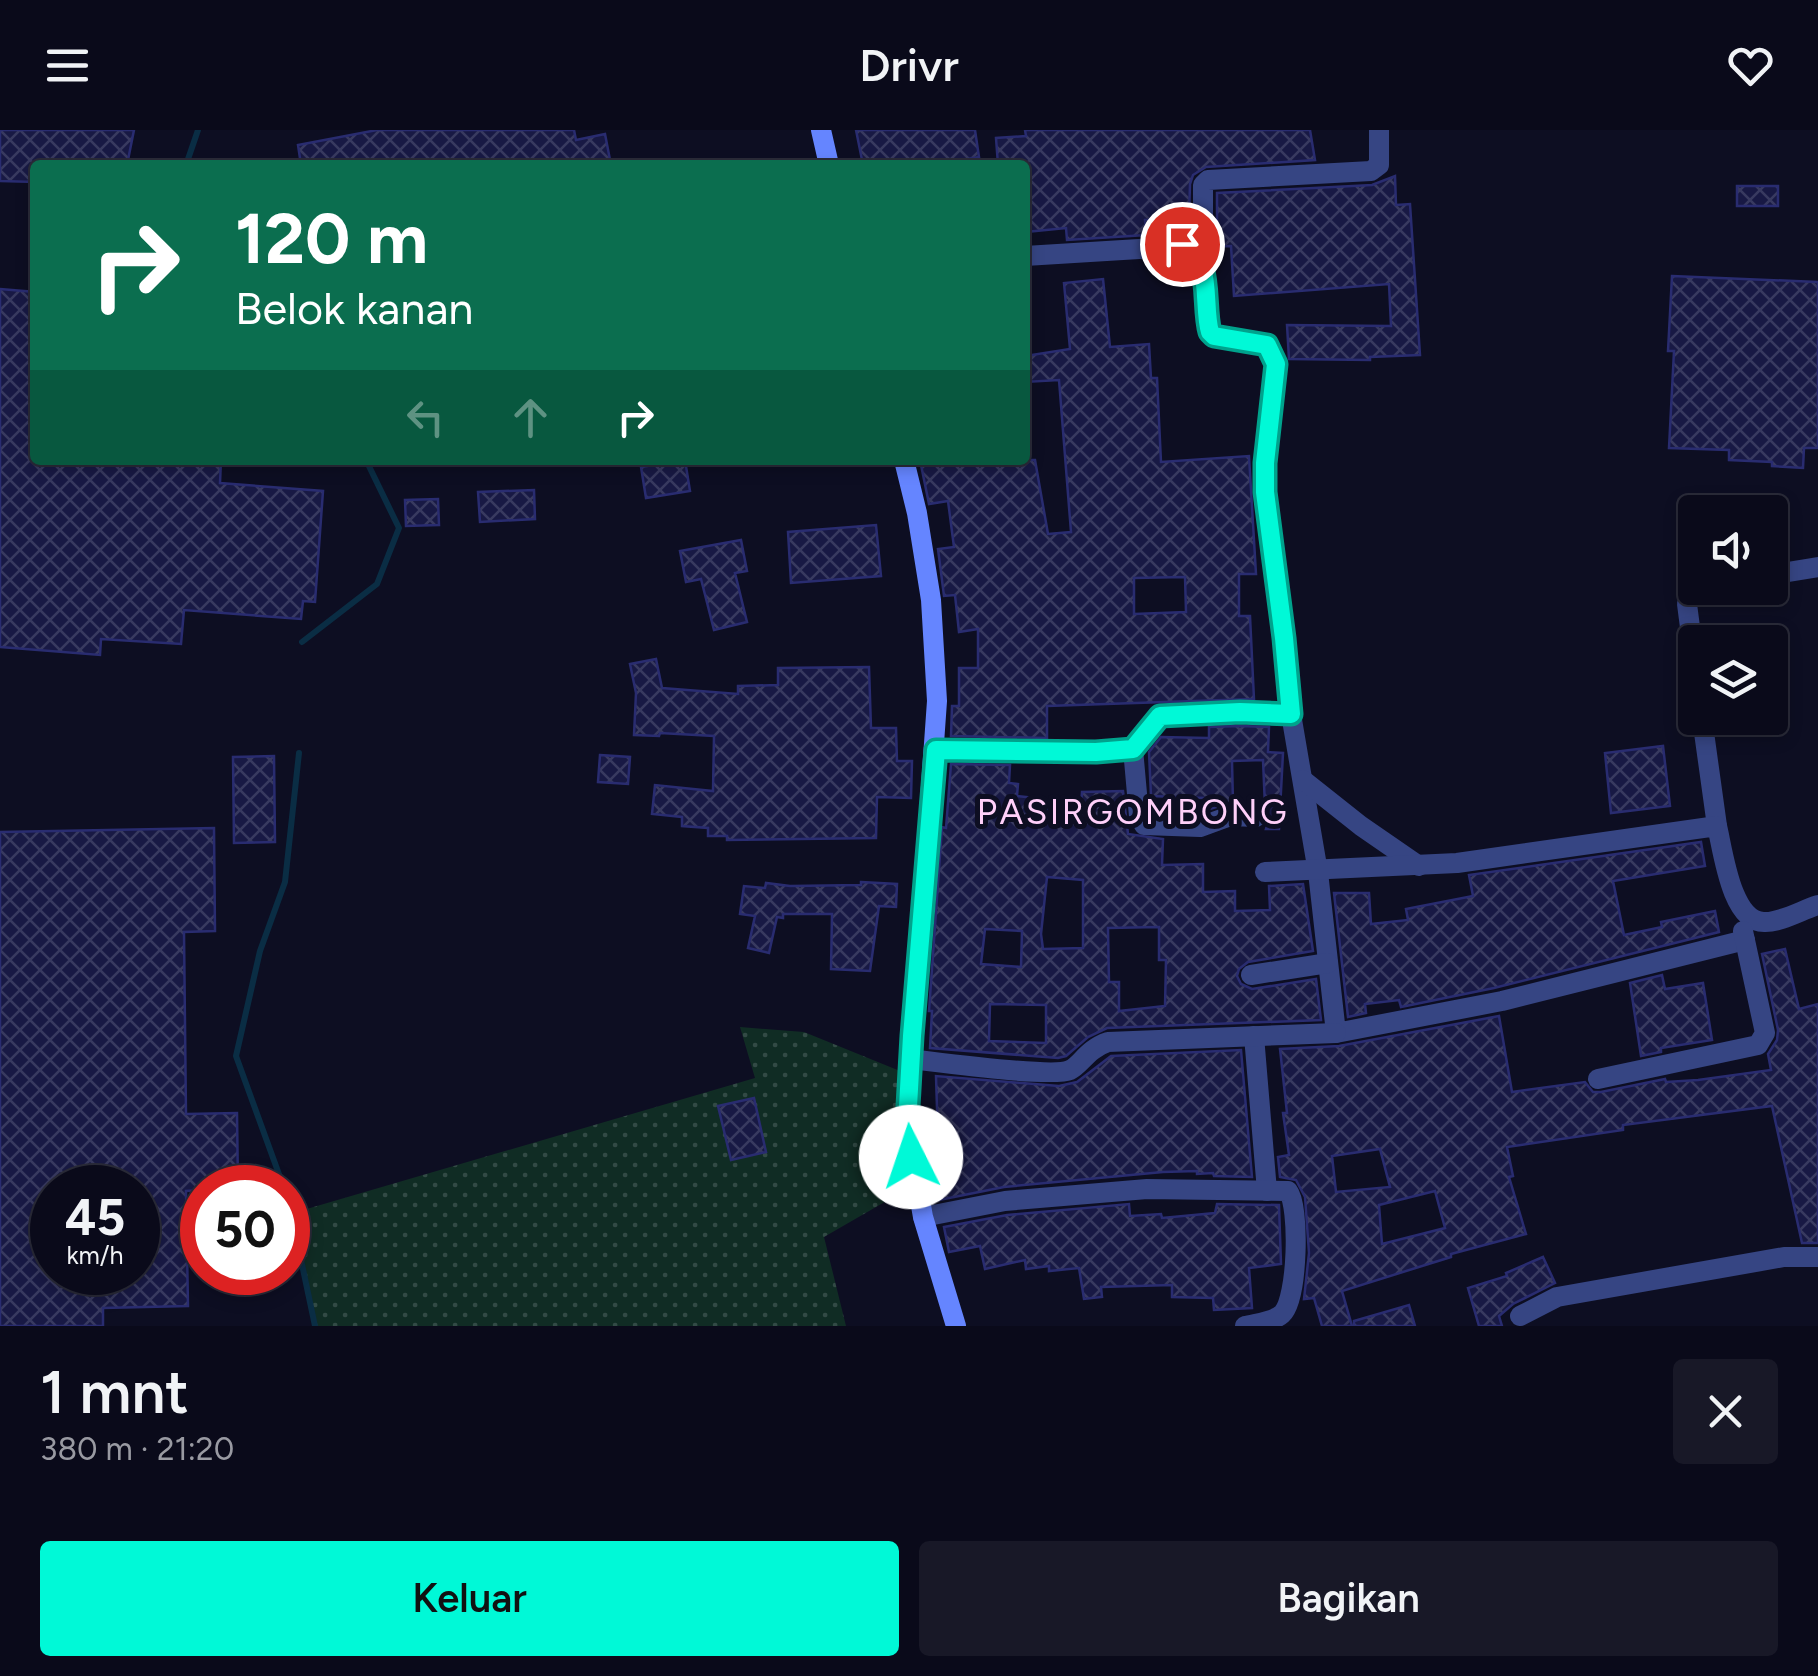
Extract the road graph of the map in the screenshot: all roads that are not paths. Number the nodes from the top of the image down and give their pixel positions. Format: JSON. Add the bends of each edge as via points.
{"nodes":[{"id":1,"x":820,"y":130,"type":"edge"},
{"id":2,"x":1378,"y":130,"type":"edge"},
{"id":3,"x":829,"y":160,"type":"edge"},
{"id":4,"x":1185,"y":245,"type":"junction"},
{"id":5,"x":1030,"y":256,"type":"edge"},
{"id":6,"x":905,"y":465,"type":"edge"},
{"id":7,"x":1818,"y":567,"type":"edge"},
{"id":8,"x":1788,"y":572,"type":"edge"},
{"id":9,"x":1291,"y":714,"type":"junction"},
{"id":10,"x":1705,"y":735,"type":"edge"},
{"id":11,"x":1133,"y":749,"type":"junction"},
{"id":12,"x":936,"y":750,"type":"junction"},
{"id":13,"x":1303,"y":780,"type":"junction"},
{"id":14,"x":1256,"y":817,"type":"dead end"},
{"id":15,"x":1718,"y":826,"type":"junction"},
{"id":16,"x":1419,"y":866,"type":"junction"},
{"id":17,"x":1265,"y":872,"type":"dead end"},
{"id":18,"x":1318,"y":872,"type":"junction"},
{"id":19,"x":1818,"y":905,"type":"edge"},
{"id":20,"x":1749,"y":917,"type":"junction"},
{"id":21,"x":1745,"y":940,"type":"junction"},
{"id":22,"x":1328,"y":963,"type":"junction"},
{"id":23,"x":1252,"y":975,"type":"dead end"},
{"id":24,"x":1336,"y":1032,"type":"junction"},
{"id":25,"x":1254,"y":1036,"type":"junction"},
{"id":26,"x":910,"y":1059,"type":"junction"},
{"id":27,"x":1598,"y":1079,"type":"dead end"},
{"id":28,"x":1267,"y":1191,"type":"junction"},
{"id":29,"x":923,"y":1217,"type":"junction"},
{"id":30,"x":1818,"y":1257,"type":"edge"},
{"id":31,"x":1520,"y":1316,"type":"dead end"},
{"id":32,"x":956,"y":1326,"type":"edge"},
{"id":33,"x":1245,"y":1326,"type":"edge"}],
"edges":[{"from":1,"to":3,"type":"main road"},
{"from":2,"to":4,"type":"street","via":[[1379,165],[1371,171],[1208,180],[1203,227]]},
{"from":4,"to":5,"type":"street"},
{"from":4,"to":9,"type":"street","via":[[1201,268],[1210,332],[1267,345],[1276,364],[1265,492]]},
{"from":6,"to":12,"type":"main road","via":[[931,600]]},
{"from":7,"to":8,"type":"street"},
{"from":9,"to":11,"type":"street","via":[[1160,716]]},
{"from":9,"to":13,"type":"street"},
{"from":10,"to":15,"type":"street"},
{"from":11,"to":12,"type":"street"},
{"from":11,"to":14,"type":"street","via":[[1144,825],[1200,827],[1230,816]]},
{"from":12,"to":26,"type":"main road"},
{"from":13,"to":16,"type":"street"},
{"from":13,"to":18,"type":"street"},
{"from":15,"to":16,"type":"street"},
{"from":15,"to":20,"type":"street","via":[[1735,900]]},
{"from":16,"to":18,"type":"street"},
{"from":17,"to":18,"type":"street"},
{"from":18,"to":22,"type":"street"},
{"from":19,"to":20,"type":"street","via":[[1763,923]]},
{"from":20,"to":21,"type":"street","via":[[1741,926]]},
{"from":21,"to":24,"type":"street","via":[[1502,1001]]},
{"from":21,"to":27,"type":"street","via":[[1763,1041]]},
{"from":22,"to":23,"type":"street"},
{"from":22,"to":24,"type":"street"},
{"from":24,"to":25,"type":"street"},
{"from":25,"to":26,"type":"street","via":[[1108,1042],[1072,1070],[1048,1072]]},
{"from":25,"to":28,"type":"street"},
{"from":26,"to":29,"type":"main road","via":[[907,1124]]},
{"from":28,"to":29,"type":"street","via":[[1147,1189],[1005,1201]]},
{"from":28,"to":33,"type":"street","via":[[1293,1196],[1295,1274],[1286,1310]]},
{"from":29,"to":32,"type":"main road"},
{"from":30,"to":31,"type":"street","via":[[1784,1257],[1557,1297]]}]}
